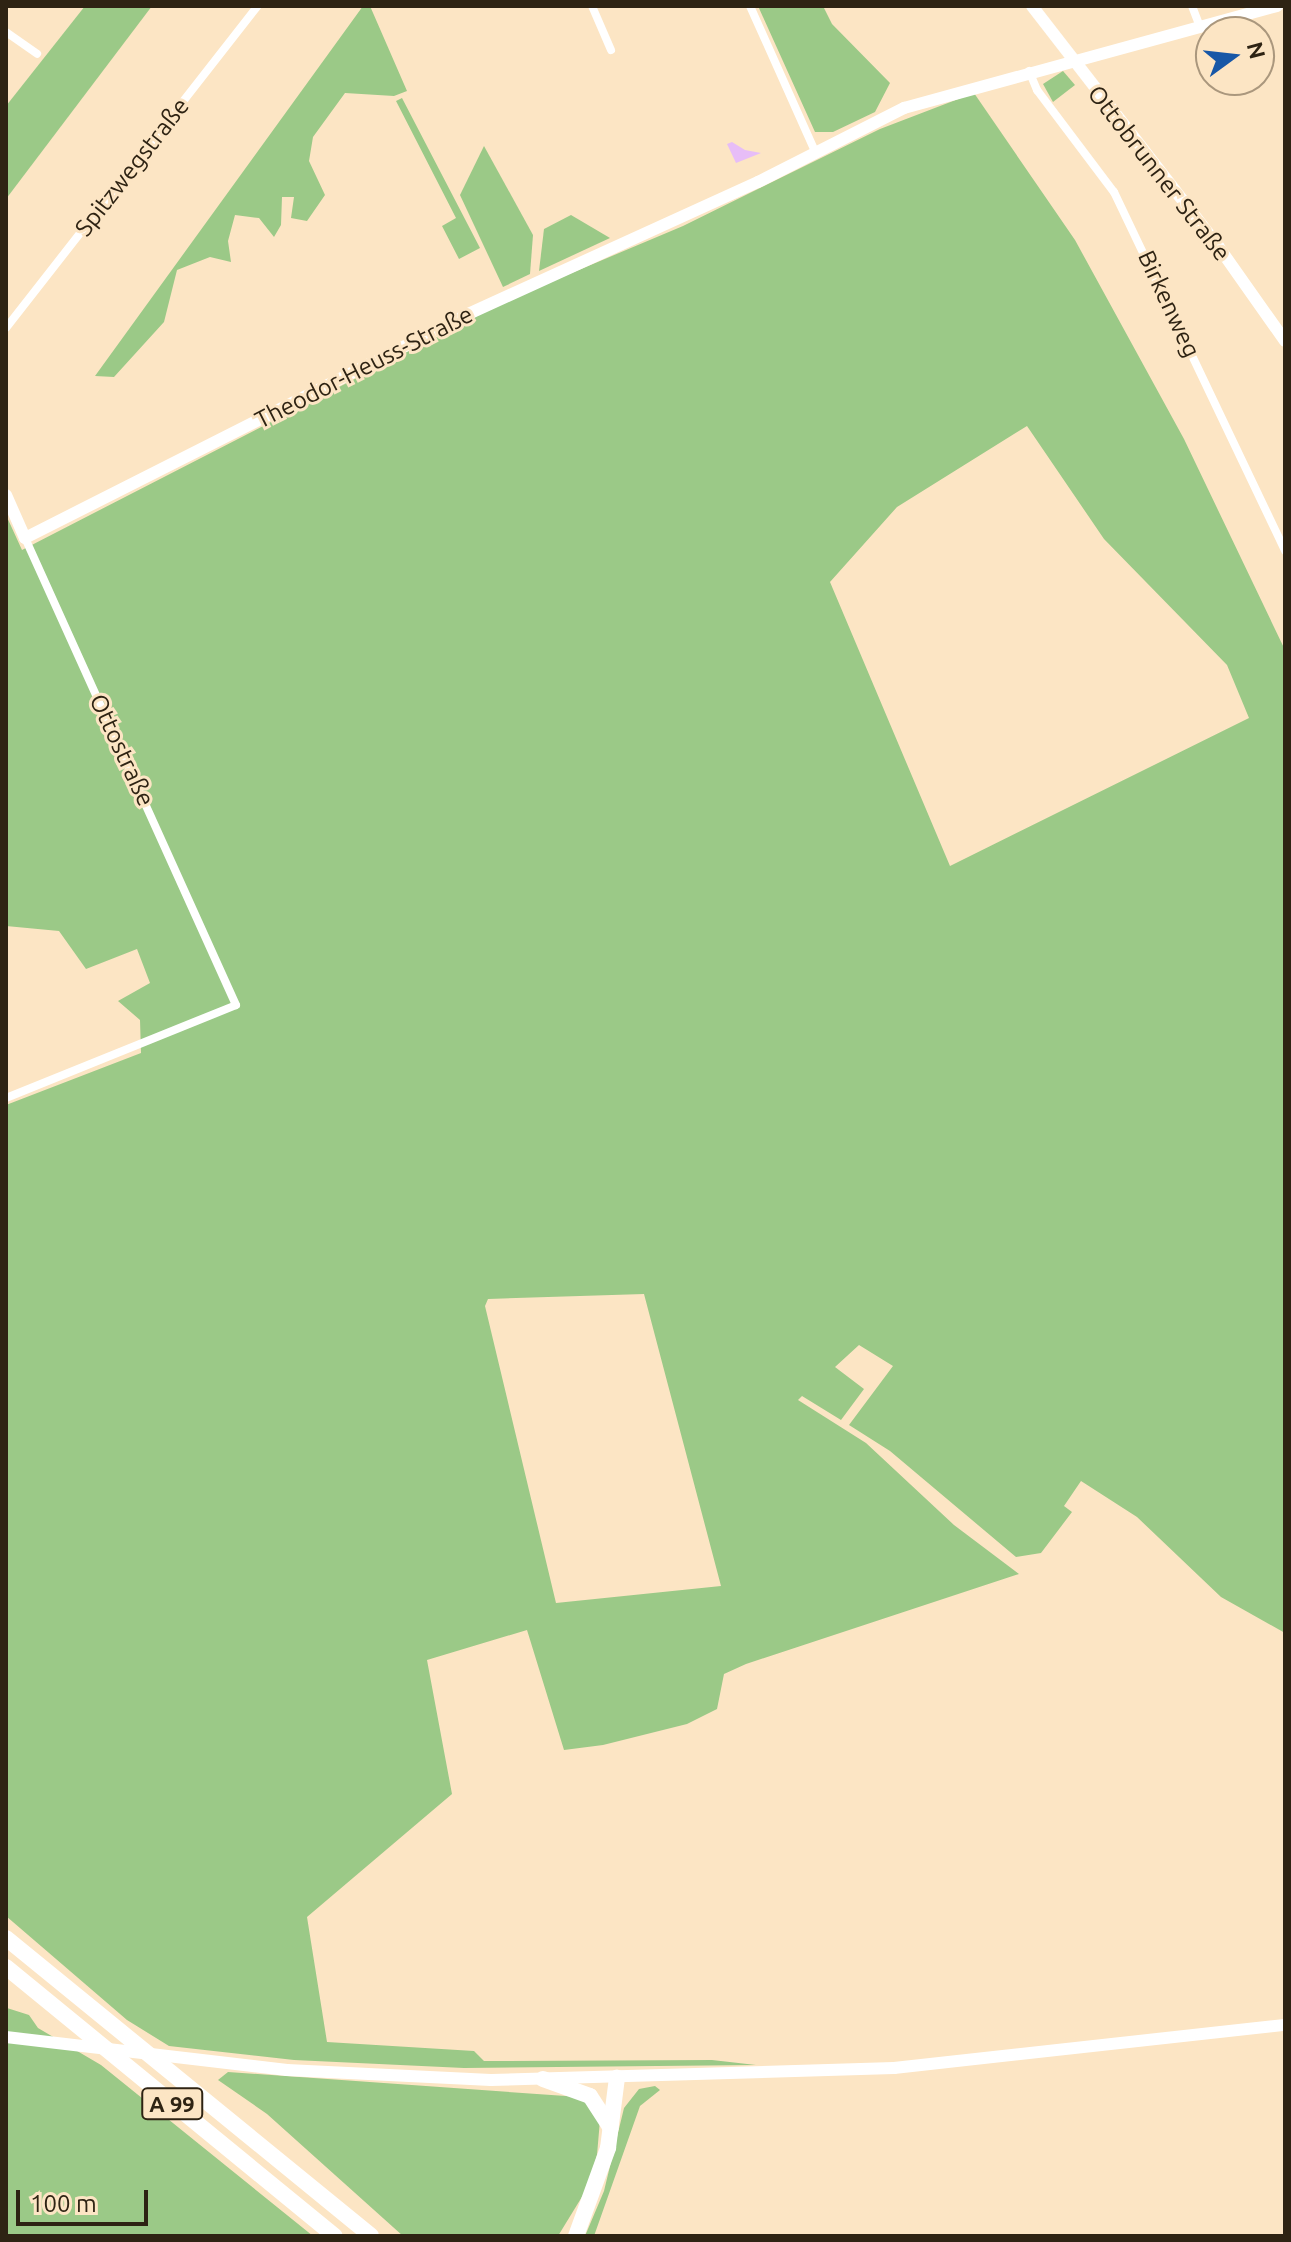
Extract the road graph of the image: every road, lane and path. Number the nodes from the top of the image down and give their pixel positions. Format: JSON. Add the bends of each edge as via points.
{"nodes":[{"id":1,"x":258,"y":6,"type":"edge"},
{"id":2,"x":592,"y":6,"type":"edge"},
{"id":3,"x":750,"y":6,"type":"edge"},
{"id":4,"x":1032,"y":6,"type":"edge"},
{"id":5,"x":1277,"y":6,"type":"edge"},
{"id":6,"x":1240,"y":16,"type":"edge"},
{"id":7,"x":1195,"y":28,"type":"edge"},
{"id":8,"x":6,"y":32,"type":"edge"},
{"id":9,"x":611,"y":50,"type":"dead end"},
{"id":10,"x":37,"y":54,"type":"dead end"},
{"id":11,"x":1072,"y":60,"type":"junction"},
{"id":12,"x":1029,"y":71,"type":"junction"},
{"id":13,"x":815,"y":151,"type":"junction"},
{"id":14,"x":6,"y":328,"type":"edge"},
{"id":15,"x":1285,"y":341,"type":"edge"},
{"id":16,"x":6,"y":495,"type":"edge"},
{"id":17,"x":25,"y":538,"type":"junction"},
{"id":18,"x":1285,"y":551,"type":"edge"},
{"id":19,"x":6,"y":1098,"type":"edge"},
{"id":20,"x":6,"y":1938,"type":"edge"},
{"id":21,"x":6,"y":1967,"type":"edge"},
{"id":22,"x":1285,"y":2025,"type":"edge"},
{"id":23,"x":11,"y":2038,"type":"edge"},
{"id":24,"x":617,"y":2078,"type":"junction"},
{"id":25,"x":543,"y":2079,"type":"junction"},
{"id":26,"x":612,"y":2129,"type":"junction"},
{"id":27,"x":576,"y":2235,"type":"edge"},
{"id":28,"x":335,"y":2236,"type":"edge"},
{"id":29,"x":371,"y":2236,"type":"edge"}],
"edges":[{"from":1,"to":14,"type":"street","name":"Spitzwegstraße"},
{"from":2,"to":9,"type":"street"},
{"from":3,"to":13,"type":"street"},
{"from":4,"to":11,"type":"main road","name":"Ottobrunner Straße"},
{"from":5,"to":6,"type":"main road","name":"Theodor-Heuss-Straße"},
{"from":7,"to":11,"type":"main road","name":"Theodor-Heuss-Straße"},
{"from":8,"to":10,"type":"street"},
{"from":11,"to":12,"type":"main road","name":"Theodor-Heuss-Straße"},
{"from":11,"to":15,"type":"main road","name":"Ottobrunner Straße"},
{"from":12,"to":13,"type":"main road","name":"Theodor-Heuss-Straße","via":[[904,108]]},
{"from":12,"to":18,"type":"street","name":"Birkenweg","via":[[1037,90],[1114,192]]},
{"from":13,"to":17,"type":"main road","name":"Theodor-Heuss-Straße","via":[[466,315]]},
{"from":16,"to":17,"type":"main road","name":"Ottostraße"},
{"from":17,"to":19,"type":"street","name":"Ottostraße","via":[[236,1005]]},
{"from":20,"to":29,"type":"highway","number":"A 99"},
{"from":21,"to":28,"type":"highway","number":"A 99"},
{"from":22,"to":24,"type":"main road","via":[[938,2065]]},
{"from":23,"to":25,"type":"main road","via":[[375,2076]]},
{"from":24,"to":25,"type":"main road"},
{"from":24,"to":26,"type":"highway"},
{"from":25,"to":26,"type":"highway","via":[[590,2096]]},
{"from":26,"to":27,"type":"highway","via":[[599,2182]]}]}
